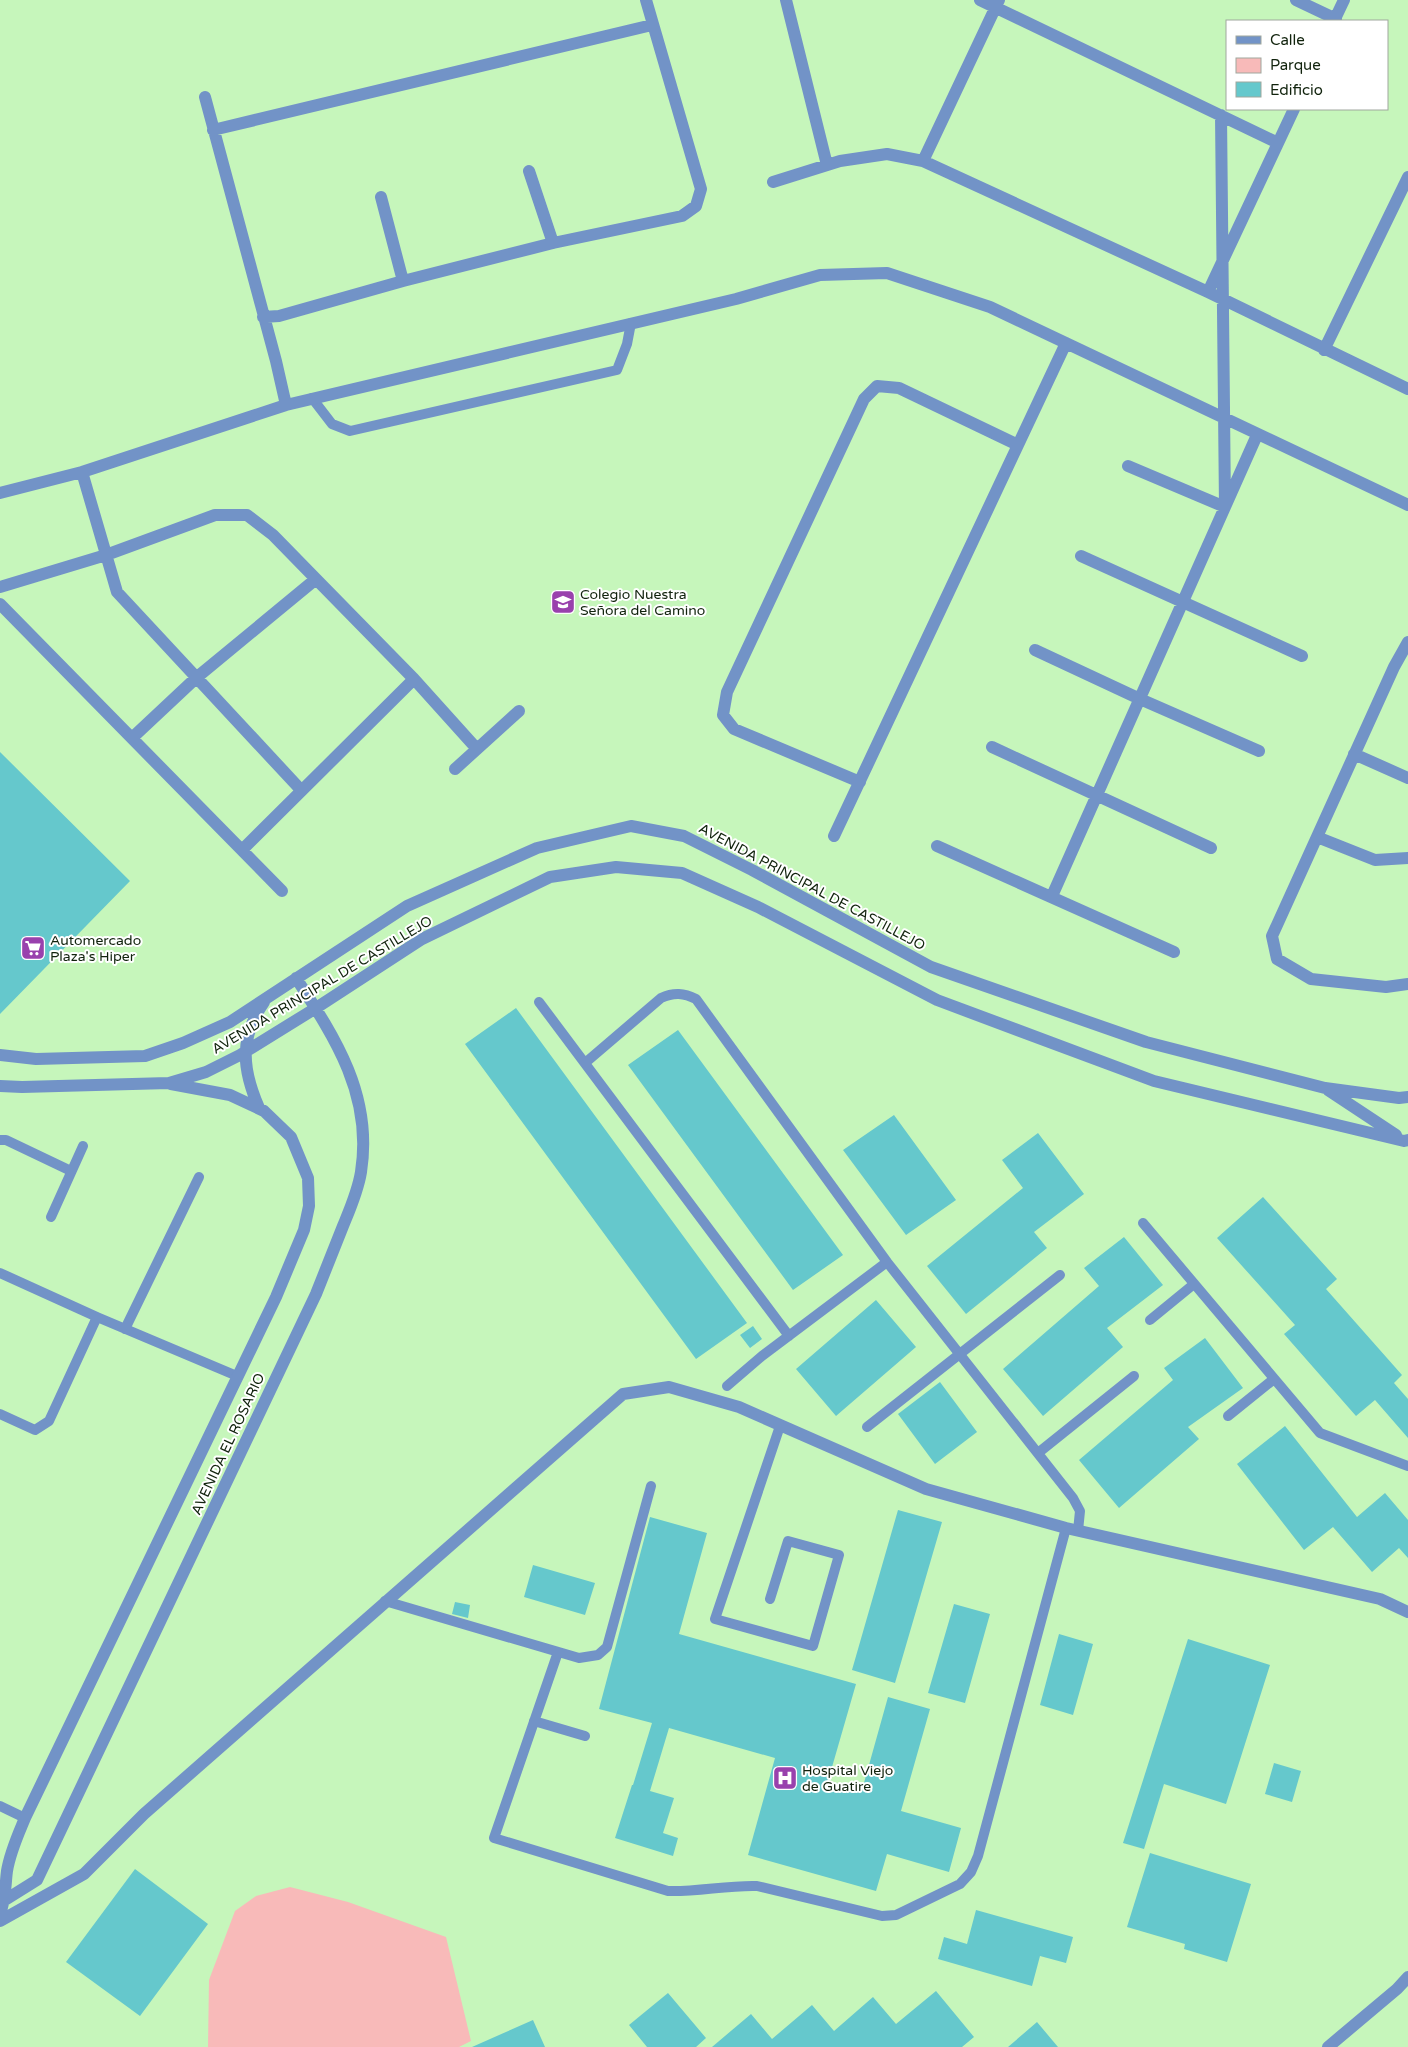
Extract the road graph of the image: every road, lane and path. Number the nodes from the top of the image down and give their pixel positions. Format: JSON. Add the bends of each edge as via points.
{"nodes":[{"id":1,"x":646,"y":0,"type":"edge"},
{"id":2,"x":786,"y":0,"type":"edge"},
{"id":3,"x":980,"y":0,"type":"edge"},
{"id":4,"x":1296,"y":0,"type":"edge"},
{"id":5,"x":1344,"y":0,"type":"edge"},
{"id":6,"x":998,"y":4,"type":"edge"},
{"id":7,"x":1335,"y":20,"type":"edge"},
{"id":8,"x":652,"y":25,"type":"junction"},
{"id":9,"x":205,"y":97,"type":"dead end"},
{"id":10,"x":1294,"y":110,"type":"edge"},
{"id":11,"x":1221,"y":116,"type":"junction"},
{"id":12,"x":213,"y":130,"type":"junction"},
{"id":13,"x":1278,"y":142,"type":"junction"},
{"id":14,"x":923,"y":161,"type":"junction"},
{"id":15,"x":827,"y":165,"type":"junction"},
{"id":16,"x":529,"y":170,"type":"dead end"},
{"id":17,"x":1408,"y":177,"type":"edge"},
{"id":18,"x":773,"y":182,"type":"dead end"},
{"id":19,"x":381,"y":197,"type":"dead end"},
{"id":20,"x":553,"y":243,"type":"junction"},
{"id":21,"x":1223,"y":261,"type":"junction"},
{"id":22,"x":403,"y":281,"type":"junction"},
{"id":23,"x":1208,"y":292,"type":"junction"},
{"id":24,"x":1223,"y":300,"type":"junction"},
{"id":25,"x":264,"y":317,"type":"junction"},
{"id":26,"x":631,"y":324,"type":"junction"},
{"id":27,"x":1066,"y":343,"type":"junction"},
{"id":28,"x":1324,"y":350,"type":"junction"},
{"id":29,"x":1408,"y":389,"type":"edge"},
{"id":30,"x":312,"y":398,"type":"junction"},
{"id":31,"x":286,"y":405,"type":"junction"},
{"id":32,"x":1224,"y":419,"type":"junction"},
{"id":33,"x":1257,"y":434,"type":"junction"},
{"id":34,"x":1018,"y":445,"type":"junction"},
{"id":35,"x":1128,"y":466,"type":"dead end"},
{"id":36,"x":82,"y":472,"type":"junction"},
{"id":37,"x":0,"y":493,"type":"edge"},
{"id":38,"x":1408,"y":505,"type":"edge"},
{"id":39,"x":1225,"y":507,"type":"junction"},
{"id":40,"x":106,"y":555,"type":"junction"},
{"id":41,"x":1081,"y":556,"type":"dead end"},
{"id":42,"x":316,"y":579,"type":"junction"},
{"id":43,"x":0,"y":587,"type":"edge"},
{"id":44,"x":1183,"y":602,"type":"junction"},
{"id":45,"x":0,"y":604,"type":"edge"},
{"id":46,"x":1408,"y":642,"type":"edge"},
{"id":47,"x":1035,"y":650,"type":"dead end"},
{"id":48,"x":1302,"y":656,"type":"dead end"},
{"id":49,"x":196,"y":678,"type":"junction"},
{"id":50,"x":414,"y":679,"type":"junction"},
{"id":51,"x":1140,"y":699,"type":"junction"},
{"id":52,"x":519,"y":710,"type":"dead end"},
{"id":53,"x":132,"y":738,"type":"junction"},
{"id":54,"x":992,"y":747,"type":"dead end"},
{"id":55,"x":477,"y":749,"type":"junction"},
{"id":56,"x":1259,"y":751,"type":"dead end"},
{"id":57,"x":1354,"y":754,"type":"junction"},
{"id":58,"x":455,"y":769,"type":"dead end"},
{"id":59,"x":1408,"y":778,"type":"edge"},
{"id":60,"x":860,"y":782,"type":"junction"},
{"id":61,"x":301,"y":790,"type":"junction"},
{"id":62,"x":1097,"y":794,"type":"junction"},
{"id":63,"x":834,"y":836,"type":"dead end"},
{"id":64,"x":1317,"y":837,"type":"junction"},
{"id":65,"x":937,"y":846,"type":"dead end"},
{"id":66,"x":1211,"y":848,"type":"dead end"},
{"id":67,"x":242,"y":850,"type":"junction"},
{"id":68,"x":1408,"y":858,"type":"edge"},
{"id":69,"x":282,"y":891,"type":"dead end"},
{"id":70,"x":1052,"y":896,"type":"junction"},
{"id":71,"x":1174,"y":952,"type":"dead end"},
{"id":72,"x":296,"y":978,"type":"junction"},
{"id":73,"x":1408,"y":984,"type":"edge"},
{"id":74,"x":268,"y":997,"type":"junction"},
{"id":75,"x":539,"y":1002,"type":"dead end"},
{"id":76,"x":316,"y":1008,"type":"junction"},
{"id":77,"x":246,"y":1051,"type":"junction"},
{"id":78,"x":0,"y":1055,"type":"edge"},
{"id":79,"x":585,"y":1063,"type":"junction"},
{"id":80,"x":169,"y":1083,"type":"junction"},
{"id":81,"x":0,"y":1086,"type":"edge"},
{"id":82,"x":1325,"y":1088,"type":"junction"},
{"id":83,"x":1408,"y":1097,"type":"edge"},
{"id":84,"x":258,"y":1108,"type":"junction"},
{"id":85,"x":0,"y":1140,"type":"edge"},
{"id":86,"x":1407,"y":1140,"type":"edge"},
{"id":87,"x":83,"y":1146,"type":"dead end"},
{"id":88,"x":71,"y":1171,"type":"junction"},
{"id":89,"x":199,"y":1177,"type":"dead end"},
{"id":90,"x":51,"y":1217,"type":"dead end"},
{"id":91,"x":1143,"y":1223,"type":"dead end"},
{"id":92,"x":887,"y":1262,"type":"junction"},
{"id":93,"x":0,"y":1273,"type":"edge"},
{"id":94,"x":1060,"y":1275,"type":"dead end"},
{"id":95,"x":1194,"y":1284,"type":"junction"},
{"id":96,"x":97,"y":1317,"type":"junction"},
{"id":97,"x":1150,"y":1320,"type":"dead end"},
{"id":98,"x":125,"y":1329,"type":"junction"},
{"id":99,"x":789,"y":1336,"type":"junction"},
{"id":100,"x":960,"y":1354,"type":"junction"},
{"id":101,"x":237,"y":1376,"type":"junction"},
{"id":102,"x":1134,"y":1376,"type":"dead end"},
{"id":103,"x":1274,"y":1379,"type":"junction"},
{"id":104,"x":727,"y":1386,"type":"dead end"},
{"id":105,"x":0,"y":1414,"type":"edge"},
{"id":106,"x":1228,"y":1416,"type":"dead end"},
{"id":107,"x":780,"y":1426,"type":"junction"},
{"id":108,"x":867,"y":1428,"type":"dead end"},
{"id":109,"x":1038,"y":1453,"type":"junction"},
{"id":110,"x":1408,"y":1466,"type":"edge"},
{"id":111,"x":651,"y":1486,"type":"dead end"},
{"id":112,"x":1072,"y":1529,"type":"junction"},
{"id":113,"x":770,"y":1599,"type":"dead end"},
{"id":114,"x":385,"y":1601,"type":"junction"},
{"id":115,"x":1408,"y":1612,"type":"edge"},
{"id":116,"x":558,"y":1652,"type":"junction"},
{"id":117,"x":534,"y":1721,"type":"junction"},
{"id":118,"x":585,"y":1736,"type":"dead end"},
{"id":119,"x":0,"y":1806,"type":"edge"},
{"id":120,"x":25,"y":1818,"type":"junction"},
{"id":121,"x":5,"y":1900,"type":"junction"},
{"id":122,"x":0,"y":1913,"type":"edge"},
{"id":123,"x":0,"y":1921,"type":"edge"},
{"id":124,"x":1408,"y":1977,"type":"edge"},
{"id":125,"x":1336,"y":2045,"type":"edge"}],
"edges":[{"from":1,"to":8,"type":"street"},
{"from":2,"to":15,"type":"street"},
{"from":3,"to":6,"type":"street"},
{"from":4,"to":7,"type":"street"},
{"from":5,"to":7,"type":"street"},
{"from":6,"to":11,"type":"street"},
{"from":6,"to":14,"type":"street"},
{"from":8,"to":12,"type":"street"},
{"from":8,"to":20,"type":"street","via":[[701,189],[696,206],[682,216]]},
{"from":9,"to":12,"type":"street"},
{"from":10,"to":13,"type":"street"},
{"from":11,"to":13,"type":"street"},
{"from":11,"to":21,"type":"street"},
{"from":12,"to":25,"type":"street"},
{"from":13,"to":21,"type":"street"},
{"from":14,"to":15,"type":"street","via":[[887,154],[840,160]]},
{"from":14,"to":23,"type":"street"},
{"from":15,"to":18,"type":"street"},
{"from":16,"to":20,"type":"street"},
{"from":17,"to":28,"type":"street"},
{"from":19,"to":22,"type":"street"},
{"from":20,"to":22,"type":"street"},
{"from":21,"to":23,"type":"street"},
{"from":21,"to":24,"type":"street"},
{"from":22,"to":25,"type":"street","via":[[279,316]]},
{"from":23,"to":24,"type":"street"},
{"from":24,"to":28,"type":"street"},
{"from":24,"to":32,"type":"street"},
{"from":25,"to":31,"type":"street"},
{"from":26,"to":27,"type":"street","via":[[820,275],[887,273],[990,307]]},
{"from":26,"to":30,"type":"street"},
{"from":26,"to":30,"type":"lane","via":[[617,370],[350,431],[332,424]]},
{"from":27,"to":32,"type":"street"},
{"from":27,"to":34,"type":"street"},
{"from":28,"to":29,"type":"street"},
{"from":30,"to":31,"type":"street"},
{"from":31,"to":36,"type":"street"},
{"from":32,"to":33,"type":"street"},
{"from":32,"to":39,"type":"street"},
{"from":33,"to":38,"type":"street"},
{"from":33,"to":39,"type":"street"},
{"from":34,"to":60,"type":"street"},
{"from":34,"to":60,"type":"street","via":[[899,388],[878,386],[864,399],[728,692],[723,715],[734,729]]},
{"from":35,"to":39,"type":"street"},
{"from":36,"to":37,"type":"street"},
{"from":36,"to":40,"type":"street"},
{"from":39,"to":44,"type":"street"},
{"from":40,"to":42,"type":"street","via":[[215,515],[247,515]]},
{"from":40,"to":43,"type":"street"},
{"from":40,"to":49,"type":"street","via":[[117,592]]},
{"from":41,"to":44,"type":"street"},
{"from":42,"to":49,"type":"street"},
{"from":42,"to":50,"type":"street"},
{"from":44,"to":48,"type":"street"},
{"from":44,"to":51,"type":"street"},
{"from":45,"to":53,"type":"street"},
{"from":46,"to":57,"type":"street"},
{"from":47,"to":51,"type":"street"},
{"from":49,"to":53,"type":"street"},
{"from":49,"to":61,"type":"street"},
{"from":50,"to":55,"type":"street"},
{"from":50,"to":61,"type":"street"},
{"from":51,"to":56,"type":"street"},
{"from":51,"to":62,"type":"street"},
{"from":52,"to":55,"type":"street"},
{"from":53,"to":67,"type":"street"},
{"from":54,"to":62,"type":"street"},
{"from":55,"to":58,"type":"street"},
{"from":57,"to":59,"type":"street"},
{"from":57,"to":64,"type":"street"},
{"from":60,"to":63,"type":"street"},
{"from":61,"to":67,"type":"street"},
{"from":62,"to":66,"type":"street"},
{"from":62,"to":70,"type":"street"},
{"from":64,"to":68,"type":"street","via":[[1375,860]]},
{"from":64,"to":73,"type":"street","via":[[1272,936],[1276,959],[1311,979],[1386,987]]},
{"from":65,"to":70,"type":"street"},
{"from":67,"to":69,"type":"street"},
{"from":70,"to":71,"type":"street"},
{"from":72,"to":74,"type":"street","name":"AVENIDA PRINCIPAL DE CASTILLEJO"},
{"from":72,"to":76,"type":"street","name":"AVENIDA EL ROSARIO"},
{"from":72,"to":82,"type":"street","name":"AVENIDA PRINCIPAL DE CASTILLEJO","via":[[407,906],[537,848],[631,826],[684,836],[931,967],[1146,1042]]},
{"from":74,"to":77,"type":"street","via":[[253,1018],[246,1036]]},
{"from":74,"to":78,"type":"street","name":"AVENIDA PRINCIPAL DE CASTILLEJO","via":[[230,1022],[145,1056],[36,1059]]},
{"from":75,"to":79,"type":"lane"},
{"from":76,"to":77,"type":"street","name":"AVENIDA PRINCIPAL DE CASTILLEJO"},
{"from":76,"to":86,"type":"street","name":"AVENIDA PRINCIPAL DE CASTILLEJO","via":[[422,939],[550,877],[616,867],[682,873],[758,907],[936,1000],[1154,1081]]},
{"from":76,"to":121,"type":"street","name":"AVENIDA EL ROSARIO","via":[[344,1060],[363,1123],[361,1173],[353,1201],[316,1294],[37,1880]]},
{"from":77,"to":80,"type":"street","name":"AVENIDA PRINCIPAL DE CASTILLEJO","via":[[206,1072]]},
{"from":77,"to":84,"type":"street","via":[[250,1086]]},
{"from":79,"to":92,"type":"lane","via":[[661,998],[680,993],[696,1000]]},
{"from":79,"to":99,"type":"lane"},
{"from":80,"to":81,"type":"street","name":"AVENIDA PRINCIPAL DE CASTILLEJO"},
{"from":80,"to":84,"type":"street","name":"AVENIDA EL ROSARIO","via":[[230,1095]]},
{"from":82,"to":83,"type":"street","name":"AVENIDA PRINCIPAL DE CASTILLEJO"},
{"from":82,"to":86,"type":"street"},
{"from":84,"to":101,"type":"street","name":"AVENIDA EL ROSARIO","via":[[291,1137],[308,1178],[309,1206],[304,1230]]},
{"from":85,"to":88,"type":"lane"},
{"from":87,"to":88,"type":"lane"},
{"from":88,"to":90,"type":"lane"},
{"from":89,"to":98,"type":"lane"},
{"from":91,"to":95,"type":"lane"},
{"from":92,"to":99,"type":"lane"},
{"from":92,"to":100,"type":"lane"},
{"from":93,"to":96,"type":"lane"},
{"from":94,"to":100,"type":"lane"},
{"from":95,"to":97,"type":"lane"},
{"from":95,"to":103,"type":"lane"},
{"from":96,"to":98,"type":"lane"},
{"from":96,"to":105,"type":"lane","via":[[49,1422],[36,1430]]},
{"from":98,"to":101,"type":"lane"},
{"from":99,"to":104,"type":"lane"},
{"from":100,"to":108,"type":"lane"},
{"from":100,"to":109,"type":"lane"},
{"from":101,"to":120,"type":"street","name":"AVENIDA EL ROSARIO"},
{"from":102,"to":109,"type":"lane"},
{"from":103,"to":106,"type":"lane"},
{"from":103,"to":110,"type":"lane","via":[[1320,1433]]},
{"from":107,"to":112,"type":"street","via":[[926,1488]]},
{"from":107,"to":113,"type":"lane","via":[[715,1619],[813,1646],[839,1555],[788,1541]]},
{"from":107,"to":114,"type":"street","via":[[739,1407],[669,1387],[623,1394]]},
{"from":109,"to":112,"type":"lane","via":[[1080,1511]]},
{"from":111,"to":116,"type":"lane","via":[[607,1647],[598,1655],[579,1658]]},
{"from":112,"to":115,"type":"street","via":[[1380,1599]]},
{"from":112,"to":117,"type":"lane","via":[[971,1872],[960,1884],[896,1915],[882,1916],[757,1886],[668,1891],[494,1838]]},
{"from":114,"to":116,"type":"lane"},
{"from":114,"to":123,"type":"street","via":[[144,1814],[84,1874]]},
{"from":116,"to":117,"type":"lane"},
{"from":117,"to":118,"type":"lane"},
{"from":119,"to":120,"type":"lane"},
{"from":120,"to":121,"type":"street","name":"AVENIDA EL ROSARIO","via":[[13,1845]]},
{"from":121,"to":122,"type":"street","name":"AVENIDA EL ROSARIO"},
{"from":124,"to":125,"type":"street"}]}
